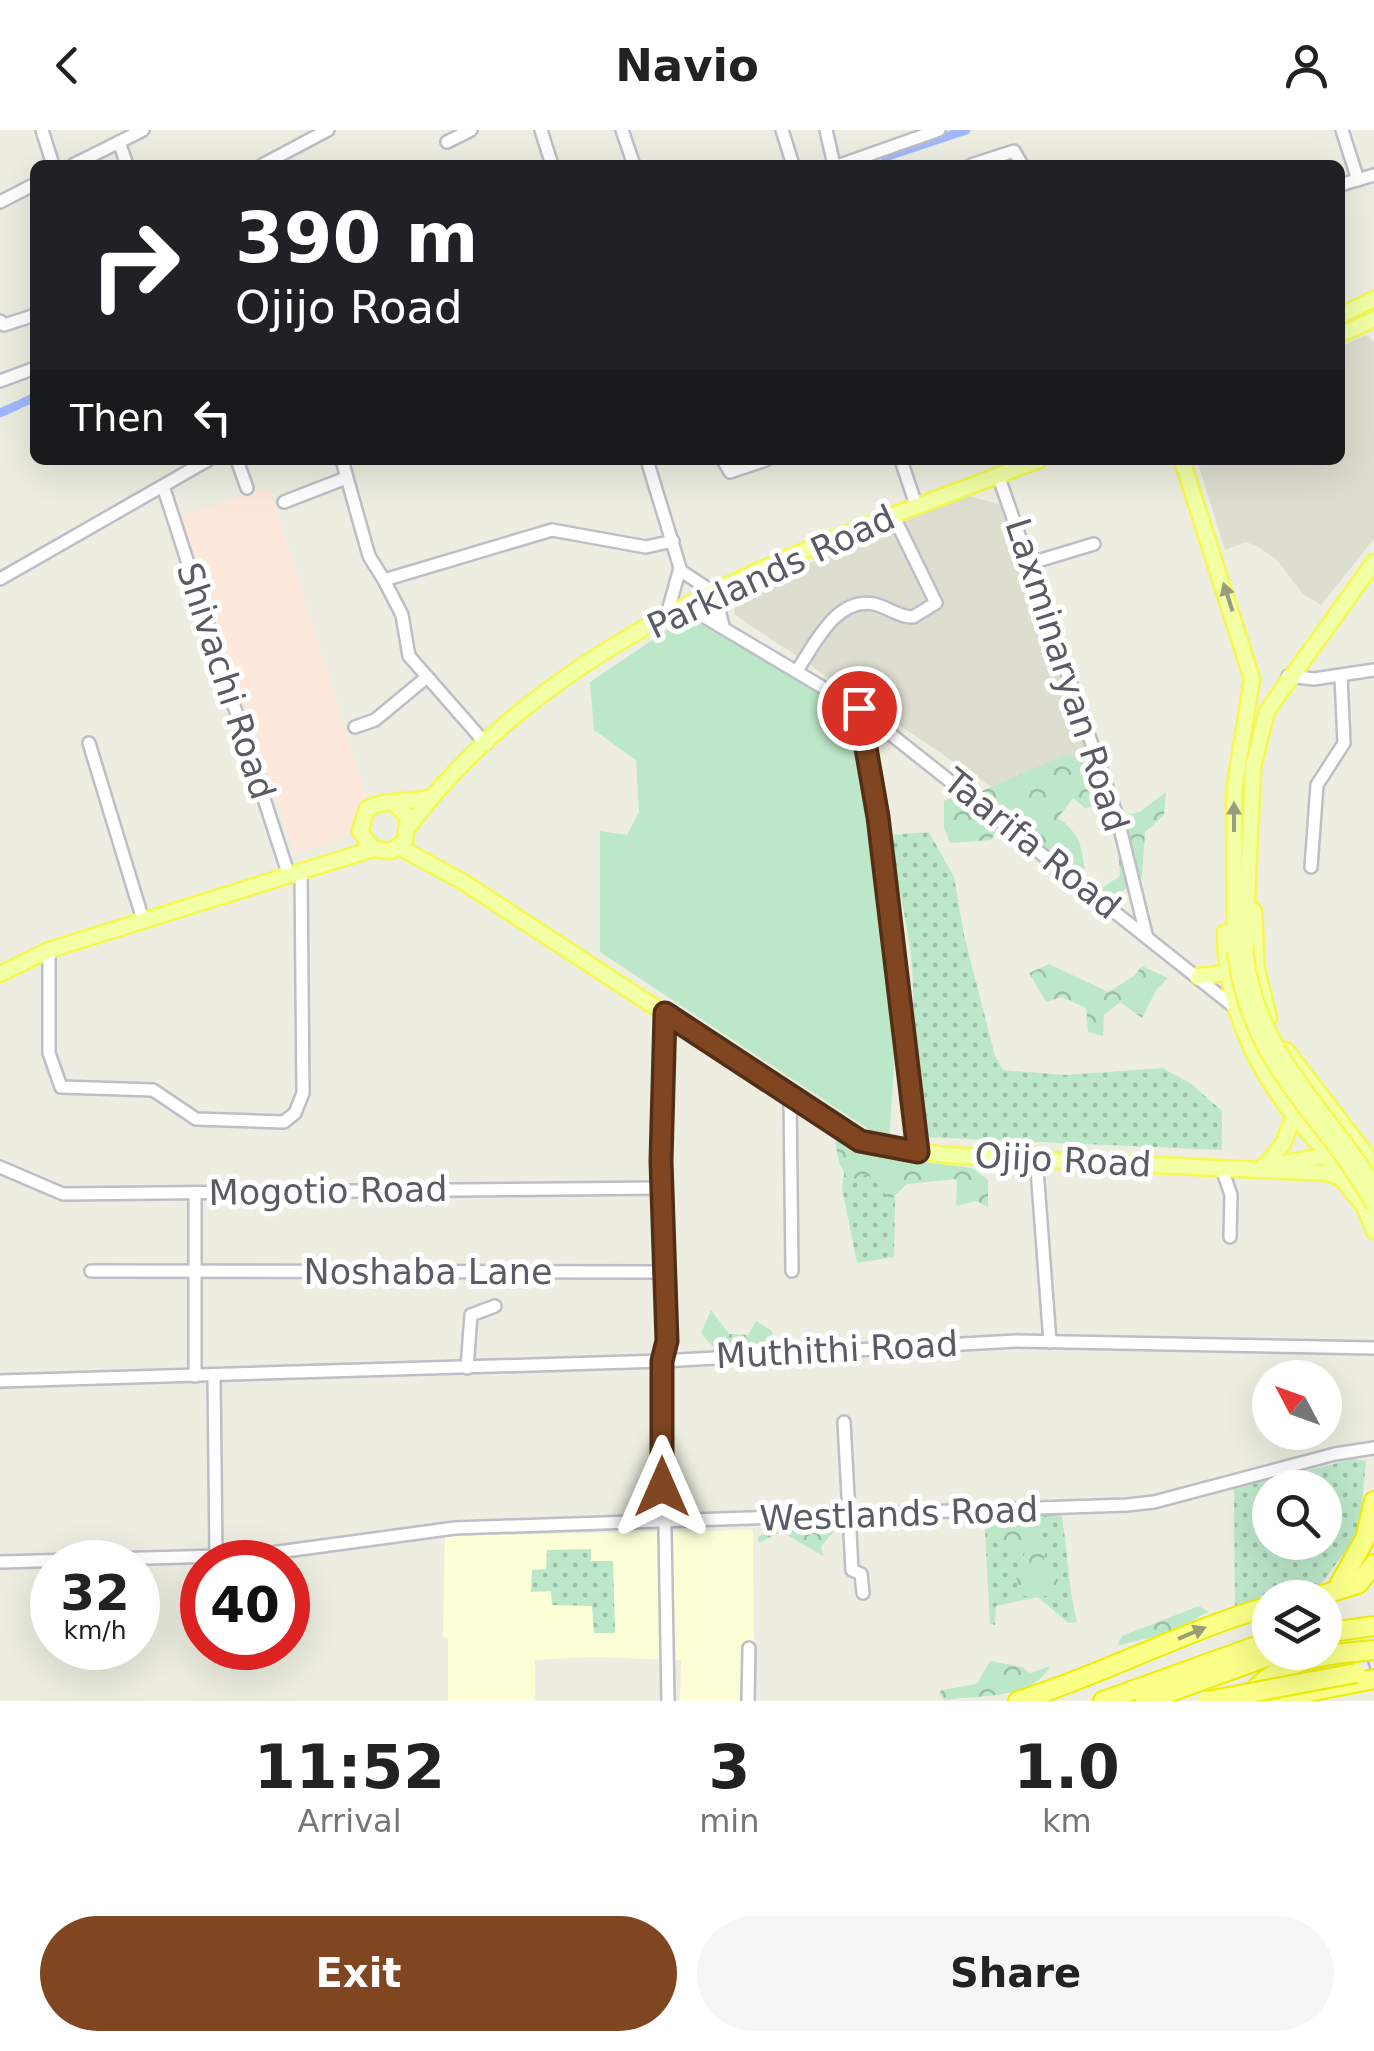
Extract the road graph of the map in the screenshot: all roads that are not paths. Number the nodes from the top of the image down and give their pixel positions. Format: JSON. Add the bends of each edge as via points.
{"nodes":[{"id":1,"x":42,"y":130,"type":"edge"},
{"id":2,"x":143,"y":130,"type":"edge"},
{"id":3,"x":328,"y":130,"type":"edge"},
{"id":4,"x":470,"y":130,"type":"edge"},
{"id":5,"x":540,"y":130,"type":"edge"},
{"id":6,"x":622,"y":130,"type":"edge"},
{"id":7,"x":782,"y":130,"type":"edge"},
{"id":8,"x":826,"y":130,"type":"edge"},
{"id":9,"x":939,"y":130,"type":"edge"},
{"id":10,"x":1342,"y":130,"type":"edge"},
{"id":11,"x":119,"y":142,"type":"junction"},
{"id":12,"x":447,"y":142,"type":"dead end"},
{"id":13,"x":51,"y":160,"type":"edge"},
{"id":14,"x":84,"y":160,"type":"edge"},
{"id":15,"x":125,"y":160,"type":"edge"},
{"id":16,"x":273,"y":160,"type":"edge"},
{"id":17,"x":550,"y":160,"type":"edge"},
{"id":18,"x":632,"y":160,"type":"edge"},
{"id":19,"x":791,"y":160,"type":"edge"},
{"id":20,"x":835,"y":160,"type":"edge"},
{"id":21,"x":852,"y":160,"type":"edge"},
{"id":22,"x":988,"y":160,"type":"edge"},
{"id":23,"x":1019,"y":160,"type":"edge"},
{"id":24,"x":1374,"y":175,"type":"edge"},
{"id":25,"x":1358,"y":180,"type":"junction"},
{"id":26,"x":1345,"y":184,"type":"edge"},
{"id":27,"x":30,"y":187,"type":"edge"},
{"id":28,"x":0,"y":202,"type":"edge"},
{"id":29,"x":1374,"y":299,"type":"edge"},
{"id":30,"x":1374,"y":307,"type":"edge"},
{"id":31,"x":1345,"y":314,"type":"edge"},
{"id":32,"x":30,"y":316,"type":"edge"},
{"id":33,"x":1374,"y":318,"type":"edge"},
{"id":34,"x":0,"y":321,"type":"edge"},
{"id":35,"x":1345,"y":322,"type":"edge"},
{"id":36,"x":1345,"y":332,"type":"edge"},
{"id":37,"x":30,"y":370,"type":"edge"},
{"id":38,"x":0,"y":381,"type":"edge"},
{"id":39,"x":199,"y":465,"type":"edge"},
{"id":40,"x":240,"y":465,"type":"edge"},
{"id":41,"x":343,"y":465,"type":"edge"},
{"id":42,"x":649,"y":465,"type":"edge"},
{"id":43,"x":726,"y":465,"type":"edge"},
{"id":44,"x":751,"y":465,"type":"edge"},
{"id":45,"x":903,"y":465,"type":"edge"},
{"id":46,"x":1018,"y":465,"type":"edge"},
{"id":47,"x":1184,"y":465,"type":"edge"},
{"id":48,"x":998,"y":474,"type":"junction"},
{"id":49,"x":346,"y":478,"type":"junction"},
{"id":50,"x":163,"y":486,"type":"junction"},
{"id":51,"x":247,"y":488,"type":"dead end"},
{"id":52,"x":284,"y":502,"type":"dead end"},
{"id":53,"x":916,"y":506,"type":"junction"},
{"id":54,"x":893,"y":514,"type":"junction"},
{"id":55,"x":673,"y":541,"type":"junction"},
{"id":56,"x":1094,"y":544,"type":"dead end"},
{"id":57,"x":1030,"y":563,"type":"junction"},
{"id":58,"x":1373,"y":565,"type":"edge"},
{"id":59,"x":681,"y":567,"type":"junction"},
{"id":60,"x":0,"y":579,"type":"edge"},
{"id":61,"x":384,"y":580,"type":"junction"},
{"id":62,"x":728,"y":586,"type":"junction"},
{"id":63,"x":713,"y":592,"type":"junction"},
{"id":64,"x":686,"y":606,"type":"junction"},
{"id":65,"x":667,"y":615,"type":"junction"},
{"id":66,"x":723,"y":626,"type":"junction"},
{"id":67,"x":798,"y":669,"type":"junction"},
{"id":68,"x":1374,"y":670,"type":"edge"},
{"id":69,"x":1288,"y":676,"type":"junction"},
{"id":70,"x":1341,"y":676,"type":"junction"},
{"id":71,"x":427,"y":677,"type":"junction"},
{"id":72,"x":859,"y":708,"type":"junction"},
{"id":73,"x":355,"y":727,"type":"dead end"},
{"id":74,"x":89,"y":742,"type":"dead end"},
{"id":75,"x":486,"y":744,"type":"junction"},
{"id":76,"x":431,"y":797,"type":"junction"},
{"id":77,"x":395,"y":804,"type":"junction"},
{"id":78,"x":360,"y":830,"type":"junction"},
{"id":79,"x":409,"y":830,"type":"junction"},
{"id":80,"x":400,"y":847,"type":"junction"},
{"id":81,"x":373,"y":849,"type":"junction"},
{"id":82,"x":418,"y":856,"type":"junction"},
{"id":83,"x":342,"y":860,"type":"junction"},
{"id":84,"x":1311,"y":868,"type":"dead end"},
{"id":85,"x":295,"y":874,"type":"junction"},
{"id":86,"x":1233,"y":883,"type":"junction"},
{"id":87,"x":1246,"y":897,"type":"junction"},
{"id":88,"x":144,"y":920,"type":"junction"},
{"id":89,"x":1146,"y":934,"type":"junction"},
{"id":90,"x":1240,"y":948,"type":"junction"},
{"id":91,"x":49,"y":950,"type":"junction"},
{"id":92,"x":1226,"y":973,"type":"junction"},
{"id":93,"x":0,"y":974,"type":"edge"},
{"id":94,"x":1198,"y":976,"type":"junction"},
{"id":95,"x":1233,"y":1006,"type":"junction"},
{"id":96,"x":665,"y":1013,"type":"junction"},
{"id":97,"x":790,"y":1097,"type":"junction"},
{"id":98,"x":1294,"y":1114,"type":"junction"},
{"id":99,"x":918,"y":1152,"type":"junction"},
{"id":100,"x":1036,"y":1156,"type":"junction"},
{"id":101,"x":1333,"y":1158,"type":"junction"},
{"id":102,"x":1371,"y":1161,"type":"edge"},
{"id":103,"x":0,"y":1167,"type":"edge"},
{"id":104,"x":1260,"y":1167,"type":"junction"},
{"id":105,"x":1222,"y":1168,"type":"junction"},
{"id":106,"x":1343,"y":1180,"type":"junction"},
{"id":107,"x":1374,"y":1185,"type":"edge"},
{"id":108,"x":662,"y":1188,"type":"junction"},
{"id":109,"x":194,"y":1193,"type":"junction"},
{"id":110,"x":1374,"y":1205,"type":"edge"},
{"id":111,"x":1374,"y":1231,"type":"edge"},
{"id":112,"x":1230,"y":1237,"type":"dead end"},
{"id":113,"x":90,"y":1271,"type":"dead end"},
{"id":114,"x":792,"y":1271,"type":"dead end"},
{"id":115,"x":194,"y":1272,"type":"junction"},
{"id":116,"x":662,"y":1272,"type":"junction"},
{"id":117,"x":494,"y":1306,"type":"dead end"},
{"id":118,"x":1050,"y":1342,"type":"junction"},
{"id":119,"x":1374,"y":1348,"type":"edge"},
{"id":120,"x":662,"y":1361,"type":"junction"},
{"id":121,"x":467,"y":1368,"type":"junction"},
{"id":122,"x":195,"y":1376,"type":"junction"},
{"id":123,"x":214,"y":1376,"type":"junction"},
{"id":124,"x":0,"y":1381,"type":"edge"},
{"id":125,"x":844,"y":1422,"type":"dead end"},
{"id":126,"x":1374,"y":1448,"type":"edge"},
{"id":127,"x":1374,"y":1502,"type":"edge"},
{"id":128,"x":847,"y":1516,"type":"junction"},
{"id":129,"x":662,"y":1521,"type":"junction"},
{"id":130,"x":216,"y":1540,"type":"edge"},
{"id":131,"x":310,"y":1546,"type":"edge"},
{"id":132,"x":180,"y":1558,"type":"edge"},
{"id":133,"x":0,"y":1562,"type":"edge"},
{"id":134,"x":1374,"y":1564,"type":"edge"},
{"id":135,"x":1342,"y":1580,"type":"edge"},
{"id":136,"x":1342,"y":1589,"type":"edge"},
{"id":137,"x":863,"y":1592,"type":"dead end"},
{"id":138,"x":1252,"y":1613,"type":"edge"},
{"id":139,"x":1374,"y":1626,"type":"edge"},
{"id":140,"x":1342,"y":1631,"type":"edge"},
{"id":141,"x":1374,"y":1638,"type":"edge"},
{"id":142,"x":1342,"y":1642,"type":"edge"},
{"id":143,"x":1252,"y":1646,"type":"edge"},
{"id":144,"x":749,"y":1648,"type":"dead end"},
{"id":145,"x":1374,"y":1650,"type":"edge"},
{"id":146,"x":1252,"y":1662,"type":"edge"},
{"id":147,"x":1374,"y":1670,"type":"edge"},
{"id":148,"x":1374,"y":1679,"type":"edge"},
{"id":149,"x":668,"y":1701,"type":"edge"},
{"id":150,"x":748,"y":1701,"type":"edge"},
{"id":151,"x":1018,"y":1701,"type":"edge"},
{"id":152,"x":1103,"y":1701,"type":"edge"},
{"id":153,"x":1145,"y":1701,"type":"edge"},
{"id":154,"x":1206,"y":1701,"type":"edge"},
{"id":155,"x":1245,"y":1701,"type":"edge"},
{"id":156,"x":1263,"y":1701,"type":"edge"}],
"edges":[{"from":1,"to":13,"type":"street"},
{"from":2,"to":11,"type":"street"},
{"from":3,"to":16,"type":"street"},
{"from":4,"to":12,"type":"street"},
{"from":5,"to":17,"type":"street"},
{"from":6,"to":18,"type":"street"},
{"from":7,"to":19,"type":"street"},
{"from":8,"to":20,"type":"street"},
{"from":9,"to":21,"type":"street"},
{"from":10,"to":25,"type":"street"},
{"from":11,"to":14,"type":"street"},
{"from":11,"to":15,"type":"street"},
{"from":22,"to":23,"type":"street","via":[[1014,152]]},
{"from":24,"to":25,"type":"street"},
{"from":25,"to":26,"type":"street"},
{"from":27,"to":28,"type":"street"},
{"from":29,"to":31,"type":"main road"},
{"from":30,"to":35,"type":"main road"},
{"from":32,"to":34,"type":"street"},
{"from":33,"to":36,"type":"main road"},
{"from":37,"to":38,"type":"street"},
{"from":39,"to":50,"type":"street"},
{"from":40,"to":51,"type":"street"},
{"from":41,"to":49,"type":"street"},
{"from":42,"to":55,"type":"street"},
{"from":43,"to":44,"type":"street","via":[[730,472]]},
{"from":45,"to":53,"type":"street"},
{"from":46,"to":48,"type":"main road","name":"Parklands Road"},
{"from":86,"to":47,"type":"main road","one_way":true,"via":[[1235,768],[1252,691]]},
{"from":48,"to":53,"type":"main road","name":"Parklands Road"},
{"from":48,"to":57,"type":"street","name":"Laxminaryan Road"},
{"from":49,"to":52,"type":"street"},
{"from":49,"to":61,"type":"street","via":[[368,556]]},
{"from":50,"to":60,"type":"street"},
{"from":50,"to":85,"type":"street","name":"Shivachi Road"},
{"from":53,"to":54,"type":"main road","name":"Parklands Road"},
{"from":54,"to":62,"type":"main road","name":"Parklands Road"},
{"from":54,"to":67,"type":"street","via":[[936,602],[913,617],[874,604],[851,606],[833,618]]},
{"from":55,"to":59,"type":"street"},
{"from":55,"to":61,"type":"street","via":[[646,547],[552,530]]},
{"from":56,"to":57,"type":"street"},
{"from":57,"to":89,"type":"street","name":"Laxminaryan Road","via":[[1116,816]]},
{"from":58,"to":69,"type":"main road"},
{"from":59,"to":63,"type":"street","via":[[689,580]]},
{"from":59,"to":65,"type":"street"},
{"from":61,"to":71,"type":"street","via":[[402,615],[410,656]]},
{"from":62,"to":63,"type":"main road","name":"Parklands Road"},
{"from":62,"to":66,"type":"street","via":[[719,610]]},
{"from":63,"to":64,"type":"main road","name":"Parklands Road"},
{"from":64,"to":65,"type":"main road","name":"Parklands Road"},
{"from":64,"to":66,"type":"street","name":"Taarifa Road"},
{"from":65,"to":75,"type":"main road","name":"Parklands Road","via":[[526,706]]},
{"from":66,"to":67,"type":"street","name":"Taarifa Road"},
{"from":67,"to":72,"type":"street","name":"Taarifa Road"},
{"from":68,"to":70,"type":"street"},
{"from":69,"to":70,"type":"street"},
{"from":69,"to":87,"type":"main road","via":[[1258,738]]},
{"from":70,"to":84,"type":"street","via":[[1344,743],[1317,784]]},
{"from":71,"to":73,"type":"street","via":[[375,720]]},
{"from":71,"to":75,"type":"street"},
{"from":72,"to":89,"type":"street","name":"Taarifa Road"},
{"from":72,"to":99,"type":"street"},
{"from":74,"to":88,"type":"street"},
{"from":75,"to":76,"type":"main road","name":"Parklands Road"},
{"from":76,"to":77,"type":"main road"},
{"from":76,"to":79,"type":"main road","name":"Parklands Road"},
{"from":77,"to":78,"type":"main road","via":[[380,802],[367,810]]},
{"from":77,"to":79,"type":"main road"},
{"from":78,"to":81,"type":"main road"},
{"from":78,"to":83,"type":"main road"},
{"from":79,"to":80,"type":"main road"},
{"from":79,"to":82,"type":"main road"},
{"from":80,"to":81,"type":"main road"},
{"from":80,"to":82,"type":"main road","name":"Ojijo Road"},
{"from":81,"to":83,"type":"main road"},
{"from":82,"to":96,"type":"main road","name":"Ojijo Road"},
{"from":83,"to":85,"type":"main road"},
{"from":85,"to":88,"type":"main road"},
{"from":85,"to":91,"type":"street","name":"Shivachi Road","via":[[303,1093],[284,1122],[196,1119],[153,1090],[60,1087],[49,1053]]},
{"from":86,"to":90,"type":"main road"},
{"from":86,"to":92,"type":"main road","via":[[1225,911]]},
{"from":87,"to":90,"type":"main road"},
{"from":87,"to":102,"type":"main road","via":[[1274,1030]]},
{"from":88,"to":91,"type":"main road"},
{"from":89,"to":94,"type":"street","name":"Taarifa Road"},
{"from":90,"to":107,"type":"main road","bridge":true,"via":[[1267,1034]]},
{"from":90,"to":110,"type":"main road","bridge":true,"via":[[1248,1017],[1266,1055]]},
{"from":91,"to":93,"type":"main road"},
{"from":92,"to":94,"type":"main road"},
{"from":92,"to":95,"type":"main road"},
{"from":94,"to":95,"type":"street","name":"Taarifa Road"},
{"from":95,"to":98,"type":"main road","via":[[1254,1054]]},
{"from":96,"to":97,"type":"main road","name":"Ojijo Road"},
{"from":96,"to":108,"type":"street"},
{"from":97,"to":99,"type":"main road","name":"Ojijo Road","via":[[860,1141]]},
{"from":97,"to":114,"type":"street"},
{"from":98,"to":101,"type":"main road"},
{"from":98,"to":104,"type":"main road","via":[[1284,1142]]},
{"from":99,"to":100,"type":"main road","name":"Ojijo Road"},
{"from":100,"to":105,"type":"main road","name":"Ojijo Road"},
{"from":100,"to":118,"type":"street"},
{"from":101,"to":102,"type":"main road","via":[[1343,1145]]},
{"from":101,"to":104,"type":"main road"},
{"from":101,"to":106,"type":"main road"},
{"from":102,"to":106,"type":"main road","via":[[1364,1179]]},
{"from":103,"to":109,"type":"street","name":"Mogotio Road","via":[[63,1194]]},
{"from":104,"to":105,"type":"main road","name":"Ojijo Road"},
{"from":104,"to":106,"type":"main road"},
{"from":105,"to":112,"type":"street","via":[[1232,1195]]},
{"from":106,"to":111,"type":"main road"},
{"from":108,"to":109,"type":"street","name":"Mogotio Road"},
{"from":108,"to":116,"type":"street"},
{"from":109,"to":115,"type":"street"},
{"from":113,"to":115,"type":"street","name":"Noshaba Lane"},
{"from":115,"to":116,"type":"street","name":"Noshaba Lane"},
{"from":115,"to":122,"type":"street"},
{"from":116,"to":120,"type":"street"},
{"from":117,"to":121,"type":"street","via":[[471,1315]]},
{"from":118,"to":119,"type":"street","name":"Muthithi Road"},
{"from":118,"to":120,"type":"street","name":"Muthithi Road"},
{"from":120,"to":121,"type":"street","name":"Muthithi Road"},
{"from":120,"to":129,"type":"street"},
{"from":121,"to":123,"type":"street","name":"Muthithi Road"},
{"from":122,"to":123,"type":"street","name":"Muthithi Road"},
{"from":122,"to":124,"type":"street","name":"Muthithi Road"},
{"from":123,"to":130,"type":"street"},
{"from":125,"to":128,"type":"street"},
{"from":126,"to":128,"type":"street","name":"Westlands Road","via":[[1154,1502]]},
{"from":127,"to":135,"type":"highway","via":[[1366,1539]]},
{"from":128,"to":129,"type":"street","name":"Westlands Road"},
{"from":128,"to":137,"type":"street","via":[[852,1570],[861,1574]]},
{"from":129,"to":131,"type":"street","name":"Westlands Road","via":[[455,1528]]},
{"from":129,"to":149,"type":"street"},
{"from":132,"to":133,"type":"street","name":"Westlands Road"},
{"from":134,"to":136,"type":"highway","via":[[1358,1584]]},
{"from":151,"to":138,"type":"highway","one_way":true},
{"from":139,"to":140,"type":"highway"},
{"from":141,"to":142,"type":"highway"},
{"from":143,"to":152,"type":"highway"},
{"from":144,"to":150,"type":"street"},
{"from":145,"to":155,"type":"highway","via":[[1296,1663],[1266,1679]]},
{"from":146,"to":153,"type":"highway"},
{"from":147,"to":154,"type":"highway","bridge":true},
{"from":148,"to":156,"type":"highway"}]}
